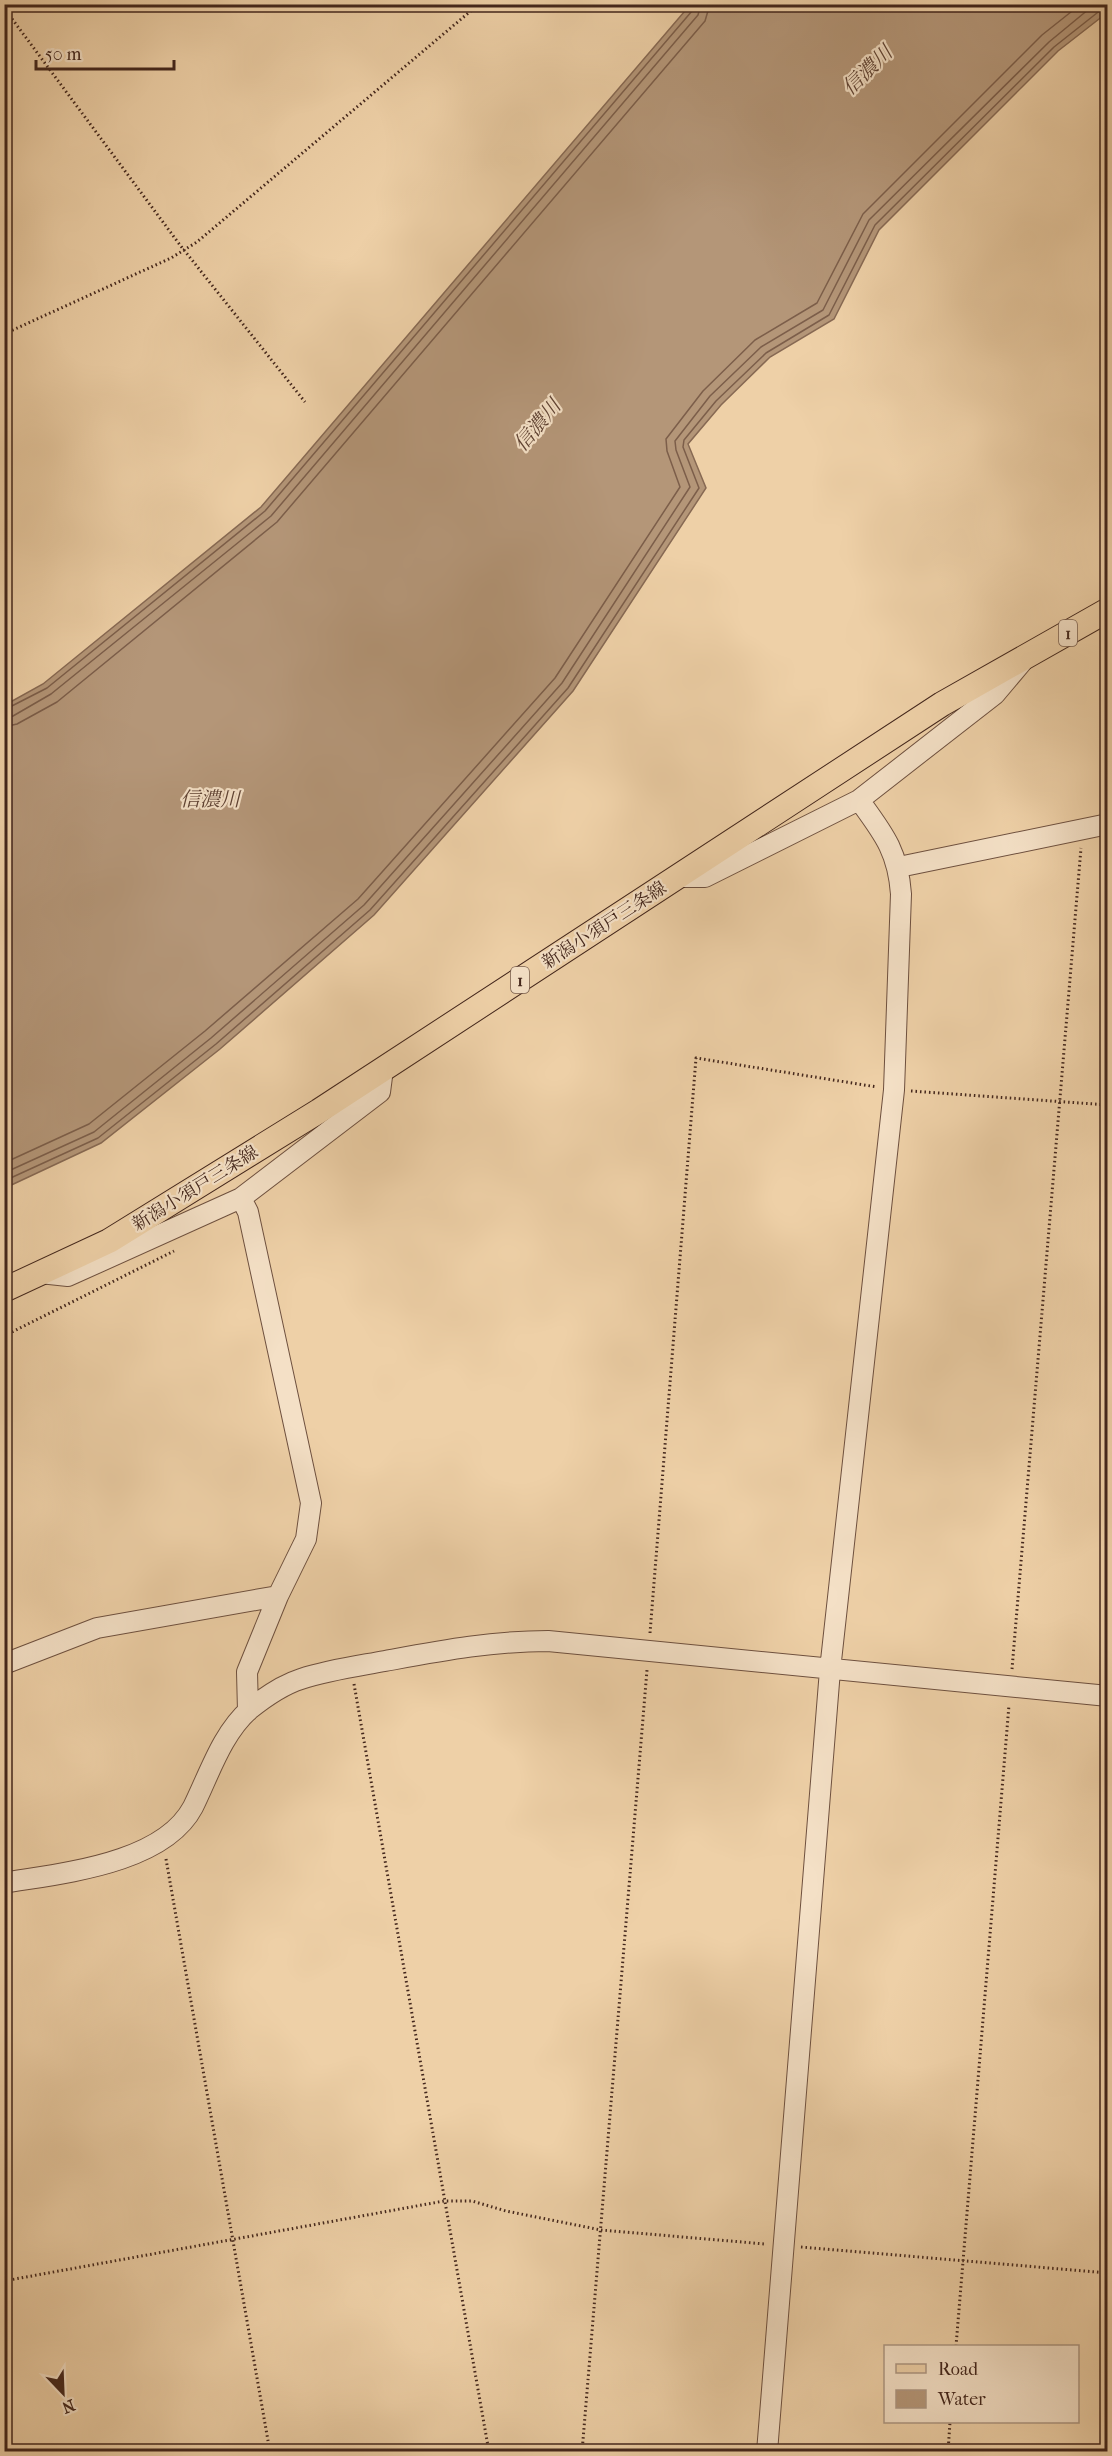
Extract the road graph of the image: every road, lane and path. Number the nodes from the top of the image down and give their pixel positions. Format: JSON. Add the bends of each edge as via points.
{"nodes":[{"id":1,"x":479,"y":4,"type":"edge"},
{"id":2,"x":4,"y":8,"type":"edge"},
{"id":3,"x":184,"y":250,"type":"junction"},
{"id":4,"x":4,"y":334,"type":"edge"},
{"id":5,"x":305,"y":402,"type":"dead end"},
{"id":6,"x":1107,"y":610,"type":"edge"},
{"id":7,"x":1028,"y":656,"type":"junction"},
{"id":8,"x":859,"y":800,"type":"junction"},
{"id":9,"x":1107,"y":824,"type":"edge"},
{"id":10,"x":1083,"y":830,"type":"junction"},
{"id":11,"x":899,"y":867,"type":"junction"},
{"id":12,"x":678,"y":877,"type":"junction"},
{"id":13,"x":383,"y":1069,"type":"junction"},
{"id":14,"x":894,"y":1090,"type":"junction"},
{"id":15,"x":1059,"y":1101,"type":"junction"},
{"id":16,"x":1107,"y":1105,"type":"edge"},
{"id":17,"x":241,"y":1198,"type":"junction"},
{"id":18,"x":174,"y":1251,"type":"dead end"},
{"id":19,"x":40,"y":1273,"type":"junction"},
{"id":20,"x":4,"y":1290,"type":"edge"},
{"id":21,"x":4,"y":1336,"type":"edge"},
{"id":22,"x":278,"y":1596,"type":"junction"},
{"id":23,"x":648,"y":1651,"type":"junction"},
{"id":24,"x":4,"y":1664,"type":"edge"},
{"id":25,"x":351,"y":1668,"type":"junction"},
{"id":26,"x":830,"y":1670,"type":"junction"},
{"id":27,"x":1011,"y":1688,"type":"junction"},
{"id":28,"x":1107,"y":1696,"type":"edge"},
{"id":29,"x":248,"y":1711,"type":"junction"},
{"id":30,"x":163,"y":1839,"type":"junction"},
{"id":31,"x":4,"y":1883,"type":"edge"},
{"id":32,"x":444,"y":2201,"type":"junction"},
{"id":33,"x":601,"y":2230,"type":"junction"},
{"id":34,"x":232,"y":2241,"type":"junction"},
{"id":35,"x":784,"y":2245,"type":"junction"},
{"id":36,"x":963,"y":2261,"type":"junction"},
{"id":37,"x":1107,"y":2273,"type":"edge"},
{"id":38,"x":4,"y":2282,"type":"edge"},
{"id":39,"x":956,"y":2345,"type":"edge"},
{"id":40,"x":950,"y":2423,"type":"edge"},
{"id":41,"x":270,"y":2451,"type":"edge"},
{"id":42,"x":489,"y":2451,"type":"edge"},
{"id":43,"x":582,"y":2451,"type":"edge"},
{"id":44,"x":767,"y":2451,"type":"edge"},
{"id":45,"x":948,"y":2451,"type":"edge"}],
"edges":[{"from":1,"to":3,"type":"path"},
{"from":2,"to":3,"type":"path"},
{"from":3,"to":4,"type":"path"},
{"from":3,"to":5,"type":"path"},
{"from":6,"to":7,"type":"main road","name":"新潟小須戸三条線","number":"1"},
{"from":7,"to":8,"type":"street","via":[[995,694]]},
{"from":7,"to":12,"type":"main road","name":"新潟小須戸三条線","number":"1","via":[[942,704]]},
{"from":8,"to":11,"type":"street","via":[[886,837]]},
{"from":8,"to":12,"type":"street","via":[[705,877]]},
{"from":9,"to":10,"type":"street"},
{"from":10,"to":11,"type":"street"},
{"from":10,"to":15,"type":"path"},
{"from":11,"to":14,"type":"street"},
{"from":12,"to":13,"type":"main road","name":"新潟小須戸三条線","number":"1"},
{"from":13,"to":17,"type":"street","via":[[380,1092]]},
{"from":13,"to":19,"type":"main road","name":"新潟小須戸三条線","number":"1","via":[[109,1241]]},
{"from":14,"to":15,"type":"path"},
{"from":14,"to":23,"type":"path","via":[[696,1058]]},
{"from":14,"to":26,"type":"street"},
{"from":15,"to":16,"type":"path"},
{"from":15,"to":27,"type":"path"},
{"from":17,"to":19,"type":"street","via":[[68,1276]]},
{"from":17,"to":22,"type":"street","via":[[248,1212],[311,1503],[306,1539]]},
{"from":18,"to":21,"type":"path"},
{"from":19,"to":20,"type":"main road","name":"新潟小須戸三条線","number":"1"},
{"from":22,"to":24,"type":"street","via":[[97,1628]]},
{"from":22,"to":29,"type":"street","via":[[247,1672]]},
{"from":23,"to":25,"type":"street","via":[[509,1641]]},
{"from":23,"to":26,"type":"street"},
{"from":23,"to":33,"type":"path"},
{"from":25,"to":29,"type":"street","via":[[300,1679],[274,1691]]},
{"from":25,"to":32,"type":"path"},
{"from":26,"to":27,"type":"street"},
{"from":26,"to":35,"type":"street"},
{"from":27,"to":28,"type":"street"},
{"from":27,"to":36,"type":"path"},
{"from":29,"to":30,"type":"street","via":[[221,1749],[191,1810]]},
{"from":30,"to":31,"type":"street","via":[[110,1863]]},
{"from":30,"to":34,"type":"path"},
{"from":32,"to":33,"type":"path","via":[[472,2201]]},
{"from":32,"to":34,"type":"path"},
{"from":32,"to":42,"type":"path"},
{"from":33,"to":35,"type":"path"},
{"from":33,"to":43,"type":"path"},
{"from":34,"to":38,"type":"path"},
{"from":34,"to":41,"type":"path"},
{"from":35,"to":36,"type":"path"},
{"from":35,"to":44,"type":"street"},
{"from":36,"to":37,"type":"path"},
{"from":36,"to":39,"type":"path"},
{"from":40,"to":45,"type":"path"}]}
